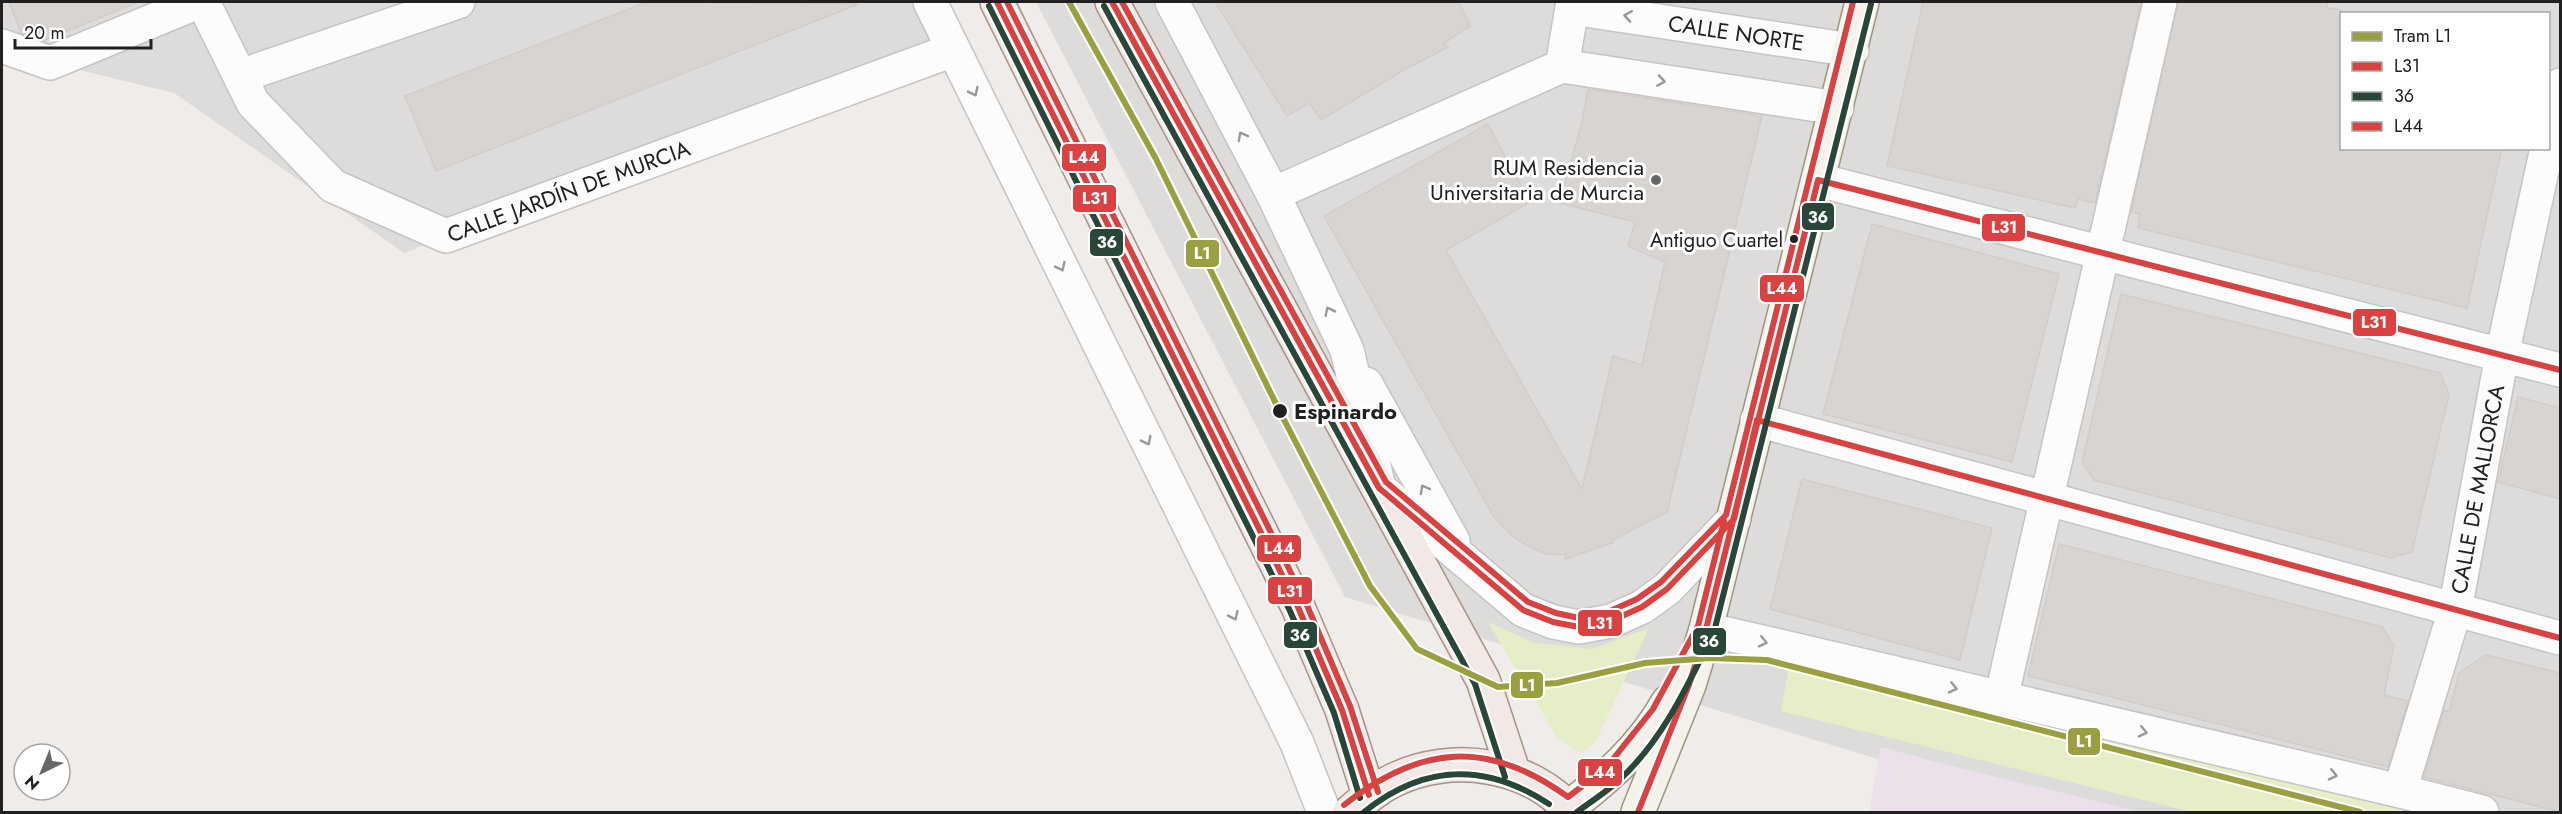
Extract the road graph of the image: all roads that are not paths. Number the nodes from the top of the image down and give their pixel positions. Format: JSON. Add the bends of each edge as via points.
{"nodes":[{"id":1,"x":200,"y":2,"type":"edge"},
{"id":2,"x":458,"y":2,"type":"edge"},
{"id":3,"x":930,"y":2,"type":"edge"},
{"id":4,"x":997,"y":2,"type":"edge"},
{"id":5,"x":1112,"y":2,"type":"edge"},
{"id":6,"x":1172,"y":2,"type":"edge"},
{"id":7,"x":1862,"y":2,"type":"edge"},
{"id":8,"x":2160,"y":2,"type":"edge"},
{"id":9,"x":1570,"y":5,"type":"edge"},
{"id":10,"x":2,"y":46,"type":"edge"},
{"id":11,"x":954,"y":50,"type":"junction"},
{"id":12,"x":1852,"y":50,"type":"junction"},
{"id":13,"x":1562,"y":66,"type":"junction"},
{"id":14,"x":240,"y":76,"type":"junction"},
{"id":15,"x":2560,"y":85,"type":"edge"},
{"id":16,"x":1837,"y":108,"type":"junction"},
{"id":17,"x":2550,"y":132,"type":"edge"},
{"id":18,"x":2547,"y":150,"type":"edge"},
{"id":19,"x":1818,"y":180,"type":"junction"},
{"id":20,"x":1273,"y":194,"type":"junction"},
{"id":21,"x":2102,"y":253,"type":"junction"},
{"id":22,"x":1347,"y":350,"type":"junction"},
{"id":23,"x":2502,"y":356,"type":"junction"},
{"id":24,"x":2560,"y":370,"type":"edge"},
{"id":25,"x":1757,"y":420,"type":"junction"},
{"id":26,"x":1379,"y":488,"type":"junction"},
{"id":27,"x":2046,"y":497,"type":"junction"},
{"id":28,"x":1734,"y":519,"type":"junction"},
{"id":29,"x":1462,"y":558,"type":"junction"},
{"id":30,"x":2454,"y":610,"type":"junction"},
{"id":31,"x":1706,"y":629,"type":"junction"},
{"id":32,"x":2560,"y":638,"type":"edge"},
{"id":33,"x":2001,"y":699,"type":"junction"},
{"id":34,"x":1514,"y":774,"type":"junction"},
{"id":35,"x":2400,"y":791,"type":"junction"},
{"id":36,"x":1360,"y":804,"type":"edge"},
{"id":37,"x":1569,"y":810,"type":"edge"},
{"id":38,"x":1324,"y":813,"type":"edge"},
{"id":39,"x":1638,"y":813,"type":"edge"},
{"id":40,"x":2482,"y":813,"type":"edge"}],
"edges":[{"from":1,"to":10,"type":"street","via":[[50,63]]},
{"from":1,"to":14,"type":"street","name":"CALLE JARDÍN DE MURCIA"},
{"from":2,"to":14,"type":"street"},
{"from":3,"to":11,"type":"street"},
{"from":4,"to":36,"type":"main road","via":[[1298,607],[1342,710]]},
{"from":5,"to":26,"type":"main road"},
{"from":20,"to":6,"type":"street","one_way":true},
{"from":7,"to":12,"type":"main road"},
{"from":8,"to":21,"type":"street"},
{"from":12,"to":9,"type":"street","name":"CALLE NORTE","one_way":true},
{"from":9,"to":13,"type":"street","name":"CALLE NORTE"},
{"from":11,"to":14,"type":"street","name":"CALLE JARDÍN DE MURCIA","via":[[446,236],[333,186],[253,103]]},
{"from":11,"to":38,"type":"street","one_way":true,"via":[[1297,743]]},
{"from":12,"to":16,"type":"main road"},
{"from":13,"to":16,"type":"street","one_way":true},
{"from":13,"to":20,"type":"street"},
{"from":15,"to":17,"type":"street"},
{"from":16,"to":19,"type":"main road"},
{"from":18,"to":23,"type":"street","name":"CALLE DE MALLORCA"},
{"from":19,"to":21,"type":"street"},
{"from":19,"to":25,"type":"main road"},
{"from":22,"to":20,"type":"street","one_way":true},
{"from":21,"to":23,"type":"street"},
{"from":21,"to":27,"type":"street"},
{"from":22,"to":26,"type":"street"},
{"from":29,"to":22,"type":"street","one_way":true},
{"from":23,"to":24,"type":"street"},
{"from":23,"to":30,"type":"street","name":"CALLE DE MALLORCA"},
{"from":25,"to":27,"type":"street"},
{"from":25,"to":28,"type":"main road"},
{"from":26,"to":29,"type":"street"},
{"from":26,"to":34,"type":"main road","via":[[1483,680]]},
{"from":27,"to":30,"type":"street"},
{"from":27,"to":33,"type":"street"},
{"from":28,"to":29,"type":"street","via":[[1667,589],[1642,607],[1611,621],[1580,627],[1523,610]]},
{"from":28,"to":31,"type":"main road"},
{"from":30,"to":32,"type":"street"},
{"from":30,"to":35,"type":"street","name":"CALLE DE MALLORCA"},
{"from":31,"to":33,"type":"street","one_way":true},
{"from":31,"to":37,"type":"main road","via":[[1661,714],[1632,753]]},
{"from":31,"to":39,"type":"main road","via":[[1689,685]]},
{"from":33,"to":35,"type":"street","one_way":true},
{"from":34,"to":36,"type":"main road","via":[[1485,766],[1454,764],[1424,769],[1395,779]]},
{"from":34,"to":37,"type":"main road","via":[[1533,782]]},
{"from":35,"to":40,"type":"street"}]}
